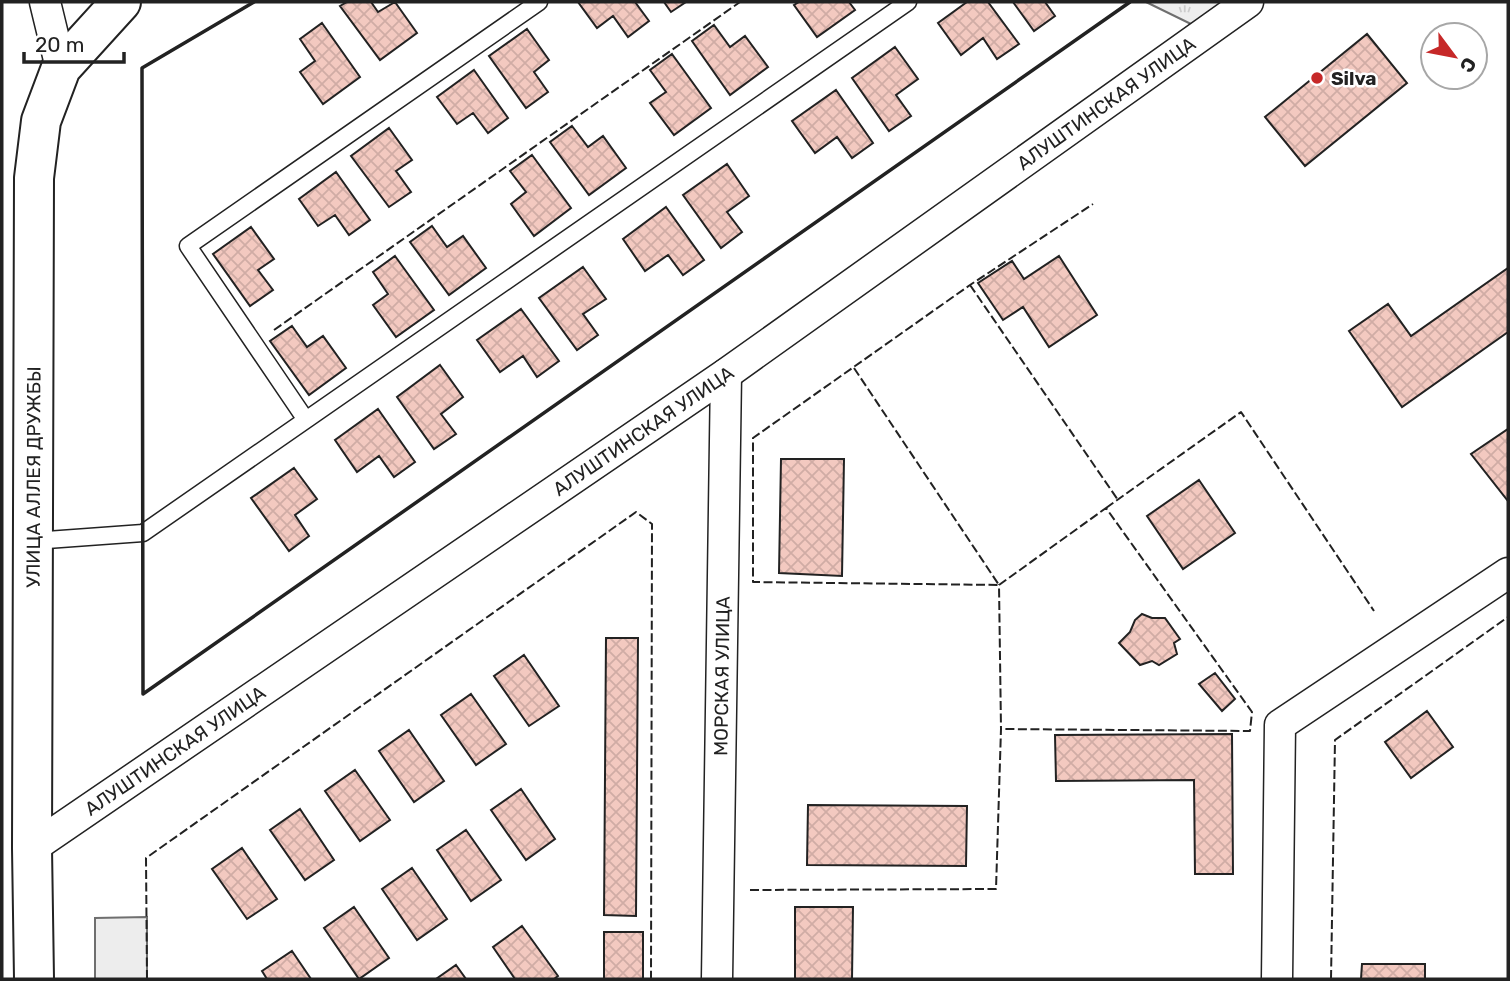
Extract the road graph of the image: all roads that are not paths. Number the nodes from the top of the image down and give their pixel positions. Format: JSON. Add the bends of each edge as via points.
{"nodes":[{"id":1,"x":45,"y":2,"type":"edge"},
{"id":2,"x":121,"y":2,"type":"edge"},
{"id":3,"x":539,"y":2,"type":"edge"},
{"id":4,"x":908,"y":2,"type":"edge"},
{"id":5,"x":1248,"y":2,"type":"edge"},
{"id":6,"x":61,"y":68,"type":"junction"},
{"id":7,"x":726,"y":374,"type":"junction"},
{"id":8,"x":306,"y":420,"type":"junction"},
{"id":9,"x":33,"y":541,"type":"junction"},
{"id":10,"x":1508,"y":573,"type":"edge"},
{"id":11,"x":32,"y":848,"type":"junction"},
{"id":12,"x":34,"y":979,"type":"edge"},
{"id":13,"x":717,"y":979,"type":"edge"},
{"id":14,"x":1278,"y":979,"type":"edge"}],
"edges":[{"from":1,"to":6,"type":"street"},
{"from":2,"to":6,"type":"main road","name":"УЛИЦА АЛЛЕЯ ДРУЖБЫ"},
{"from":3,"to":8,"type":"lane","via":[[188,246]]},
{"from":4,"to":8,"type":"lane"},
{"from":5,"to":7,"type":"street","name":"АЛУШТИНСКАЯ УЛИЦА"},
{"from":6,"to":9,"type":"main road","name":"УЛИЦА АЛЛЕЯ ДРУЖБЫ","via":[[41,121],[34,178]]},
{"from":7,"to":11,"type":"street","name":"АЛУШТИНСКАЯ УЛИЦА"},
{"from":7,"to":13,"type":"street","name":"МОРСКАЯ УЛИЦА"},
{"from":8,"to":9,"type":"lane","via":[[143,533]]},
{"from":9,"to":11,"type":"main road","name":"УЛИЦА АЛЛЕЯ ДРУЖБЫ"},
{"from":10,"to":14,"type":"street","via":[[1280,725]]},
{"from":11,"to":12,"type":"main road","name":"УЛИЦА АЛЛЕЯ ДРУЖБЫ"}]}
